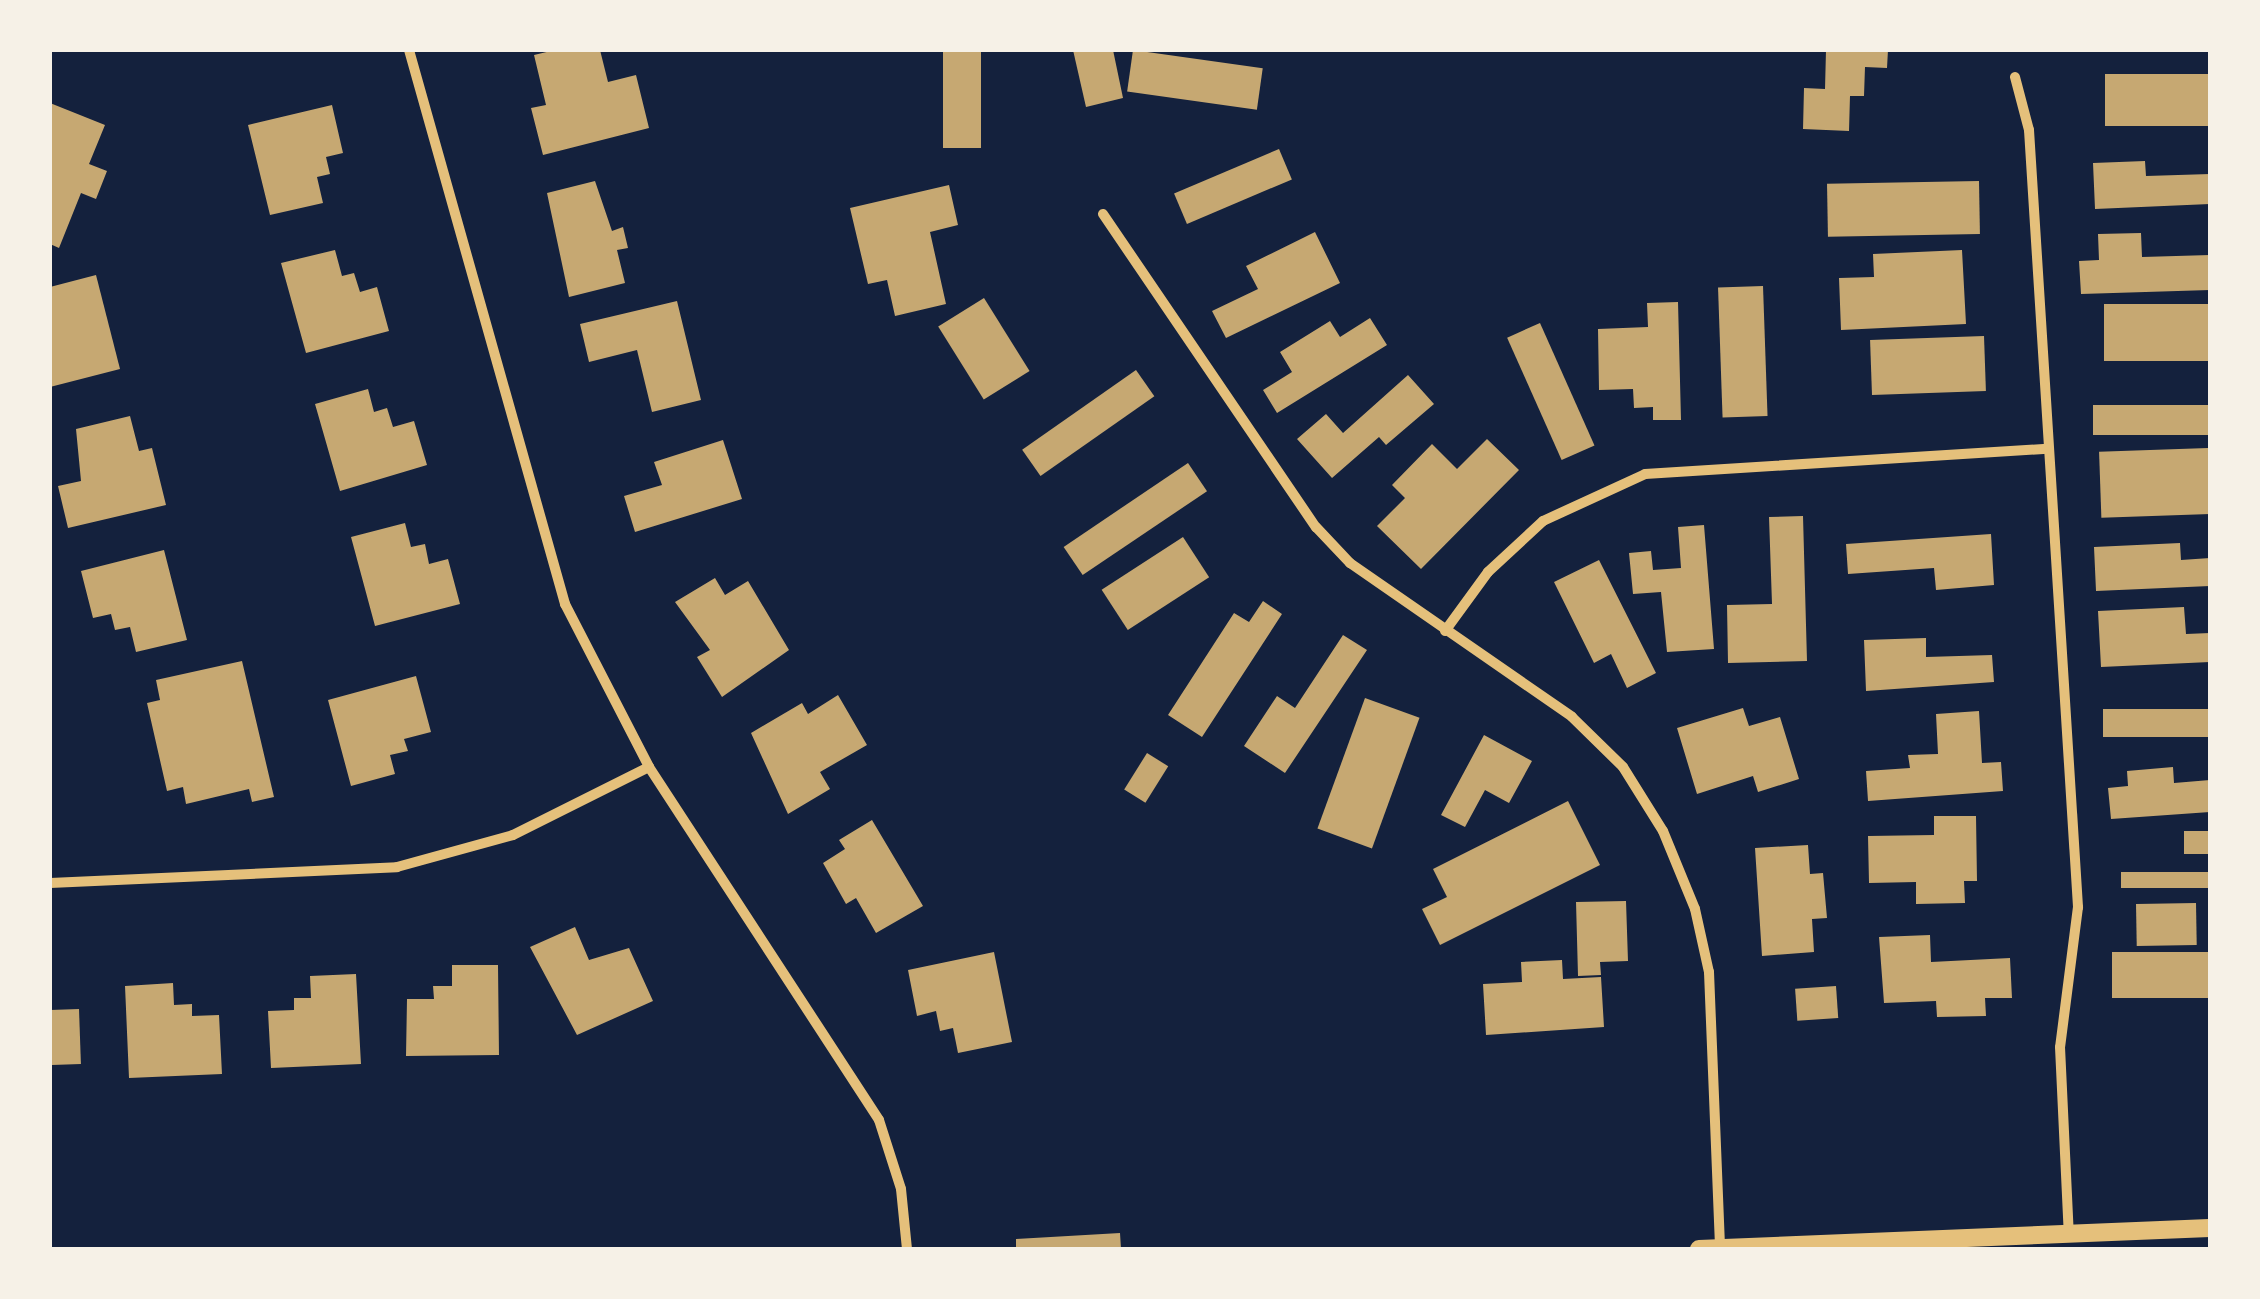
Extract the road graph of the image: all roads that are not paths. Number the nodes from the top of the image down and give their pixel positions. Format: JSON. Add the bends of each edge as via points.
{"nodes":[{"id":1,"x":409,"y":50,"type":"edge"},
{"id":2,"x":2014,"y":77,"type":"dead end"},
{"id":3,"x":1103,"y":214,"type":"dead end"},
{"id":4,"x":2047,"y":448,"type":"junction"},
{"id":5,"x":1446,"y":631,"type":"junction"},
{"id":6,"x":649,"y":767,"type":"junction"},
{"id":7,"x":50,"y":883,"type":"edge"},
{"id":8,"x":2210,"y":1228,"type":"edge"},
{"id":9,"x":2070,"y":1236,"type":"junction"},
{"id":10,"x":1963,"y":1245,"type":"edge"},
{"id":11,"x":1720,"y":1247,"type":"edge"},
{"id":12,"x":907,"y":1249,"type":"edge"},
{"id":13,"x":1699,"y":1249,"type":"edge"}],
"edges":[{"from":1,"to":6,"type":"street","via":[[553,573]]},
{"from":2,"to":4,"type":"street","via":[[2030,130]]},
{"from":3,"to":5,"type":"street","via":[[1316,528],[1350,563]]},
{"from":4,"to":5,"type":"street","via":[[1645,474],[1543,521],[1488,572]]},
{"from":4,"to":9,"type":"street","via":[[2078,907],[2060,1047]]},
{"from":5,"to":11,"type":"street","via":[[1572,717],[1623,768],[1681,870],[1708,972]]},
{"from":6,"to":7,"type":"street","via":[[513,834],[396,867]]},
{"from":6,"to":12,"type":"street","via":[[879,1120],[901,1189]]},
{"from":8,"to":9,"type":"street"},
{"from":9,"to":10,"type":"street"},
{"from":10,"to":11,"type":"street"},
{"from":11,"to":13,"type":"street"}]}
